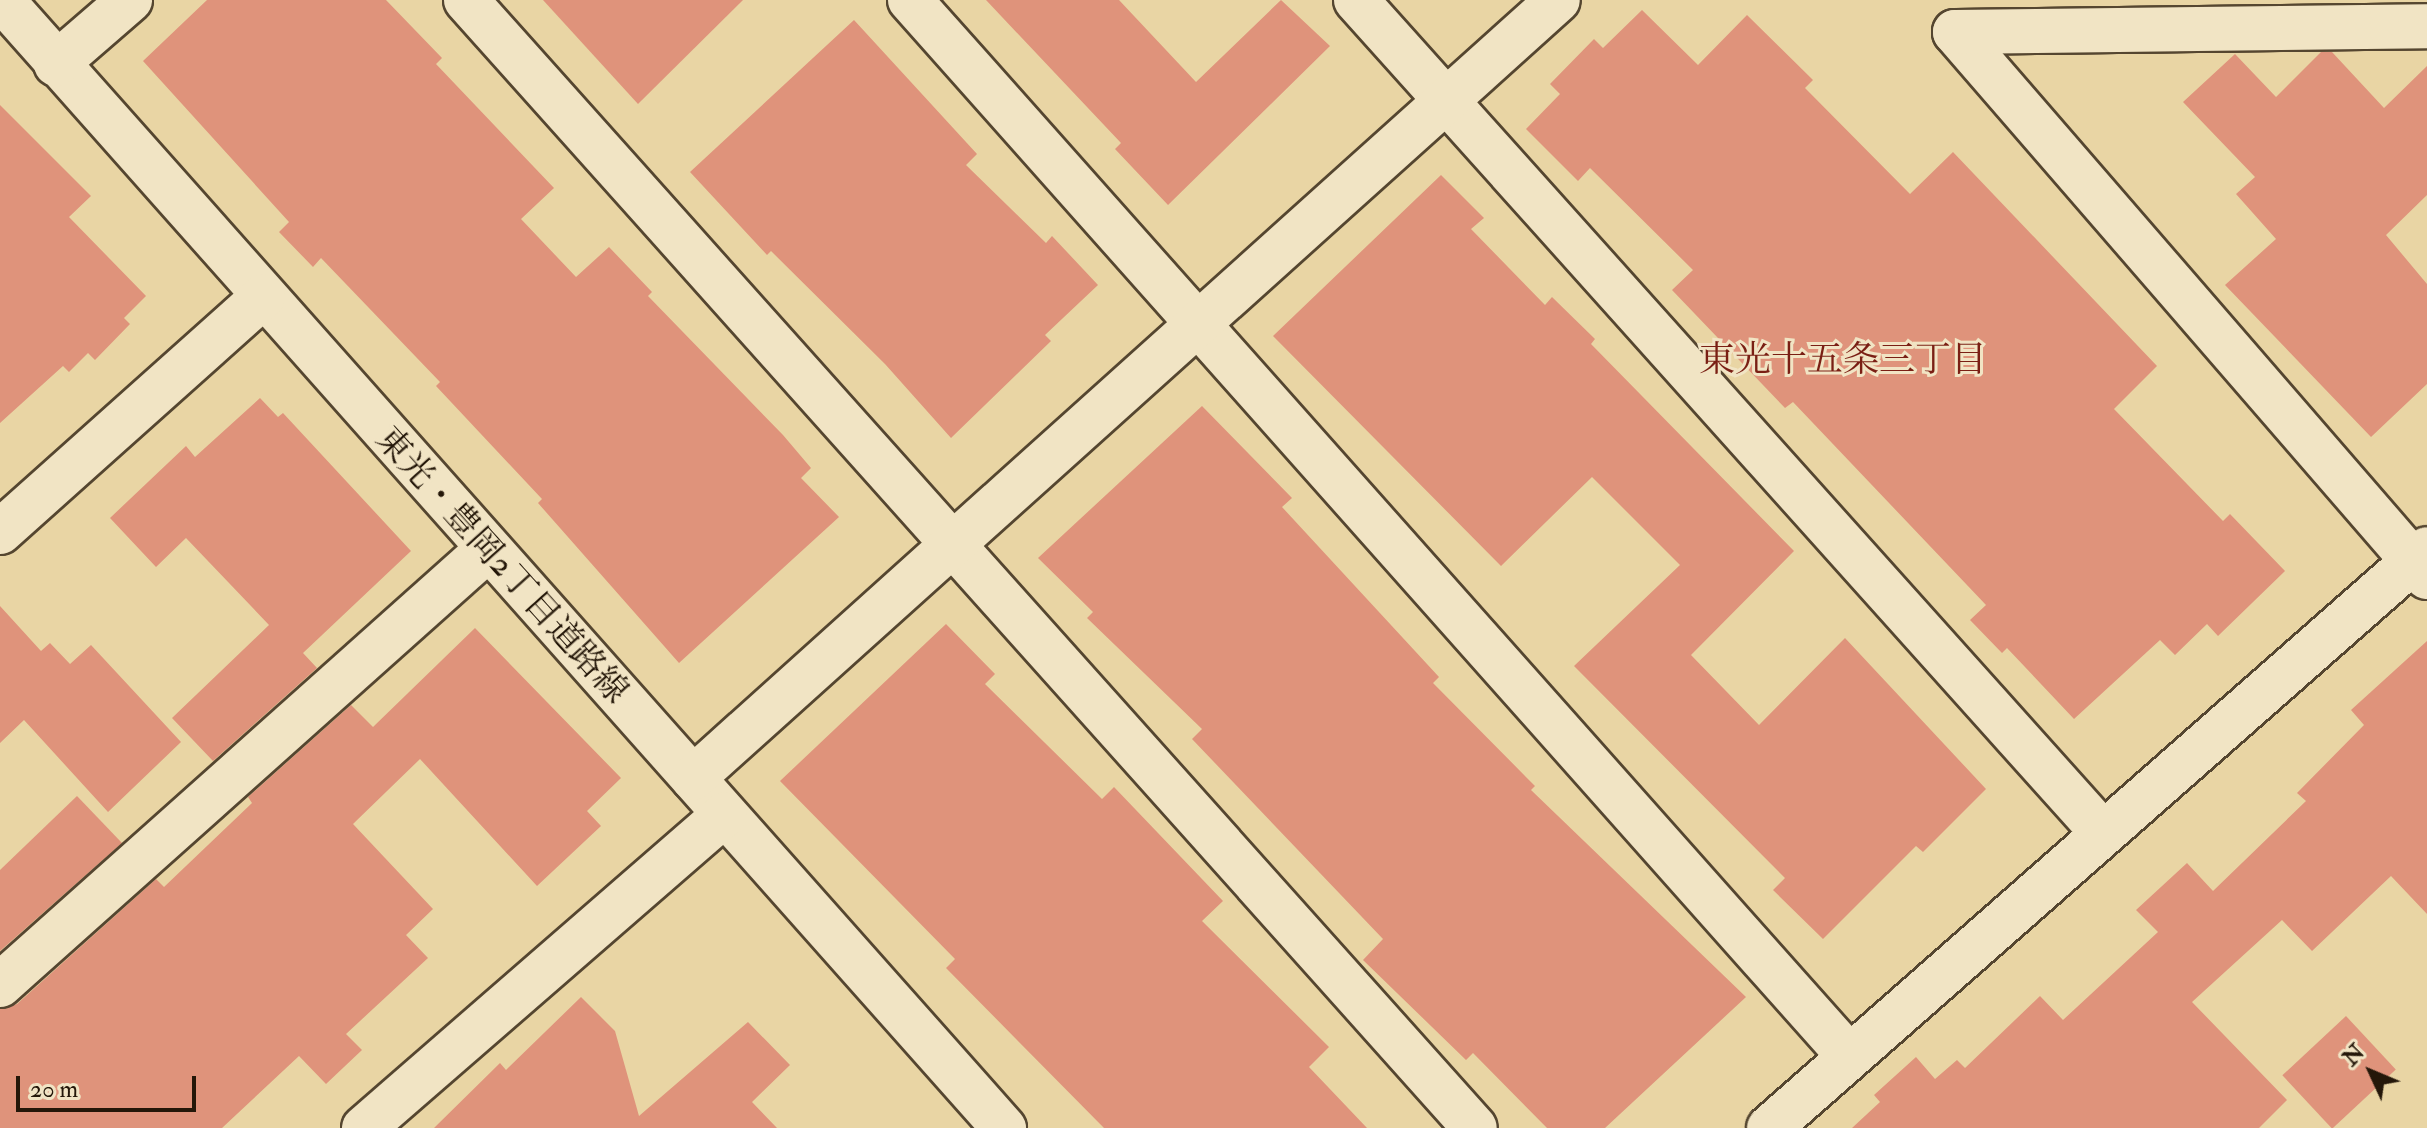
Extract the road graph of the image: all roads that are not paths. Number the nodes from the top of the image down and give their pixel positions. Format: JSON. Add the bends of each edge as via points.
{"nodes":[{"id":1,"x":2,"y":0,"type":"edge"},
{"id":2,"x":130,"y":0,"type":"edge"},
{"id":3,"x":466,"y":0,"type":"edge"},
{"id":4,"x":910,"y":0,"type":"edge"},
{"id":5,"x":1356,"y":0,"type":"edge"},
{"id":6,"x":1558,"y":0,"type":"edge"},
{"id":7,"x":2427,"y":26,"type":"edge"},
{"id":8,"x":56,"y":64,"type":"junction"},
{"id":9,"x":1447,"y":102,"type":"junction"},
{"id":10,"x":263,"y":297,"type":"junction"},
{"id":11,"x":1199,"y":326,"type":"junction"},
{"id":12,"x":0,"y":532,"type":"edge"},
{"id":13,"x":954,"y":546,"type":"junction"},
{"id":14,"x":487,"y":550,"type":"junction"},
{"id":15,"x":2422,"y":562,"type":"edge"},
{"id":16,"x":693,"y":778,"type":"junction"},
{"id":17,"x":725,"y":814,"type":"junction"},
{"id":18,"x":2102,"y":832,"type":"junction"},
{"id":19,"x":0,"y":985,"type":"edge"},
{"id":20,"x":1849,"y":1056,"type":"junction"},
{"id":21,"x":364,"y":1128,"type":"edge"},
{"id":22,"x":1004,"y":1128,"type":"edge"},
{"id":23,"x":1475,"y":1128,"type":"edge"},
{"id":24,"x":1769,"y":1128,"type":"edge"}],
"edges":[{"from":1,"to":8,"type":"street","name":"東光・豊岡2丁目道路線"},
{"from":2,"to":8,"type":"street"},
{"from":3,"to":13,"type":"street"},
{"from":4,"to":11,"type":"street"},
{"from":5,"to":9,"type":"street"},
{"from":6,"to":9,"type":"street"},
{"from":7,"to":15,"type":"street","via":[[1955,32]]},
{"from":8,"to":10,"type":"street","name":"東光・豊岡2丁目道路線"},
{"from":9,"to":11,"type":"street"},
{"from":9,"to":18,"type":"street"},
{"from":10,"to":12,"type":"street"},
{"from":10,"to":14,"type":"street","name":"東光・豊岡2丁目道路線"},
{"from":11,"to":13,"type":"street"},
{"from":11,"to":20,"type":"street"},
{"from":13,"to":16,"type":"street"},
{"from":13,"to":23,"type":"street"},
{"from":14,"to":16,"type":"street","name":"東光・豊岡2丁目道路線"},
{"from":14,"to":19,"type":"street"},
{"from":15,"to":18,"type":"street"},
{"from":16,"to":17,"type":"street","name":"東光・豊岡2丁目道路線"},
{"from":17,"to":21,"type":"street"},
{"from":17,"to":22,"type":"street","name":"東光・豊岡2丁目道路線"},
{"from":18,"to":20,"type":"street"},
{"from":20,"to":24,"type":"street"}]}
